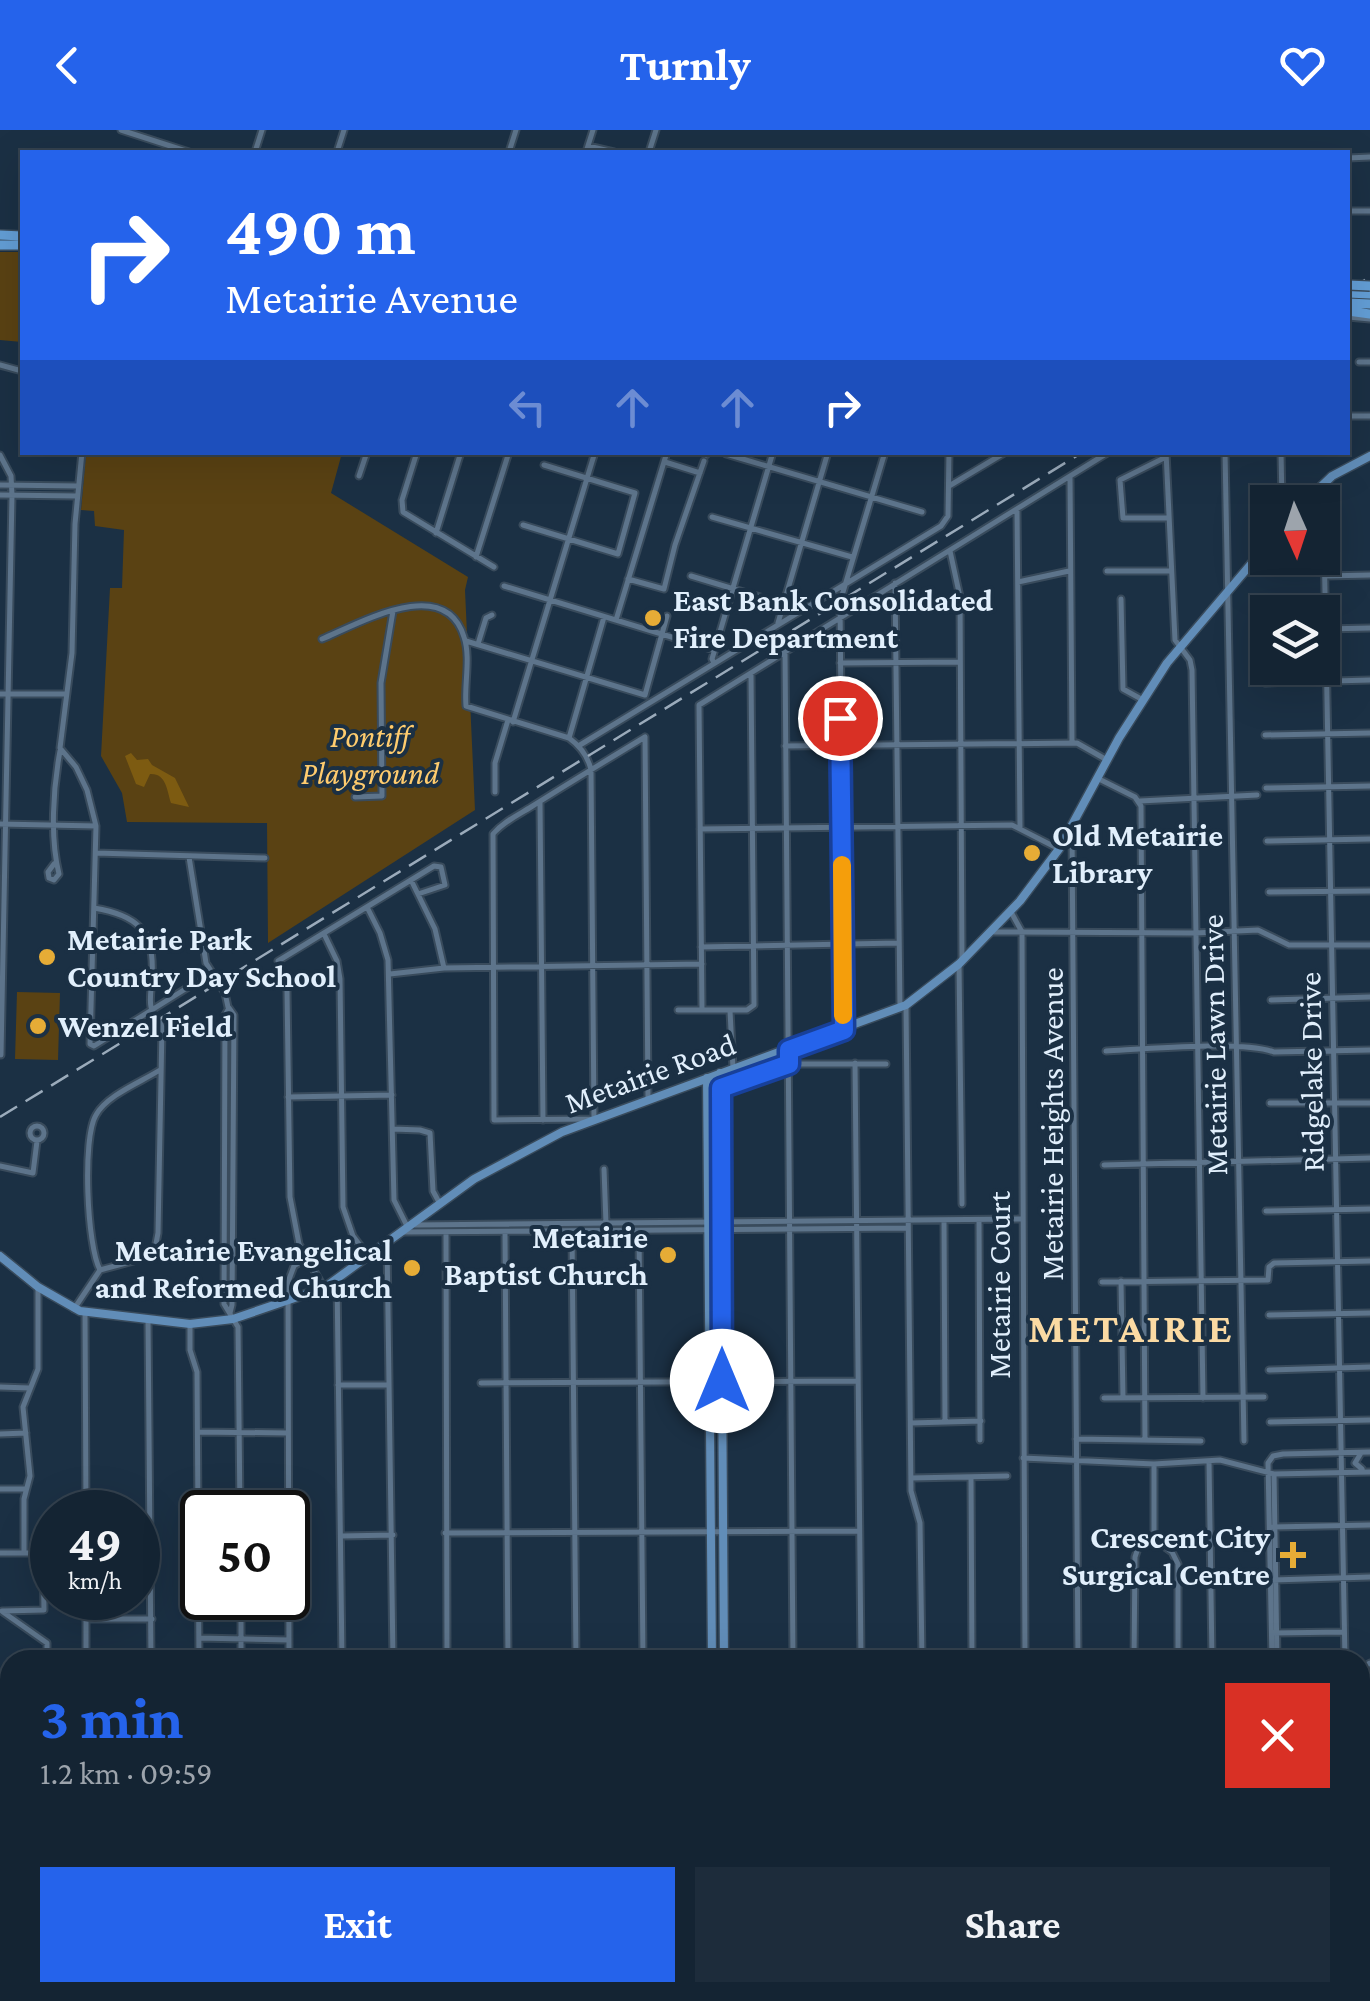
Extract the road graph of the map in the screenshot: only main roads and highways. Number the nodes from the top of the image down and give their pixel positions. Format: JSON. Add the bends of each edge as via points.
{"nodes":[{"id":1,"x":1370,"y":456,"type":"edge"},
{"id":2,"x":1321,"y":485,"type":"edge"},
{"id":3,"x":1250,"y":564,"type":"edge"},
{"id":4,"x":720,"y":1073,"type":"junction"},
{"id":5,"x":708,"y":1083,"type":"junction"},
{"id":6,"x":0,"y":1256,"type":"edge"},
{"id":7,"x":712,"y":1650,"type":"edge"},
{"id":8,"x":724,"y":1650,"type":"edge"}],
"edges":[{"from":1,"to":2,"type":"main road"},
{"from":3,"to":4,"type":"main road","name":"Metairie Road","via":[[1142,700],[1059,849],[994,932],[903,1007]]},
{"from":4,"to":5,"type":"main road","name":"Metairie Road"},
{"from":4,"to":8,"type":"main road"},
{"from":5,"to":6,"type":"main road","name":"Metairie Road","via":[[594,1119],[511,1156],[324,1288],[231,1316],[190,1324],[85,1312]]},
{"from":5,"to":7,"type":"main road"}]}
